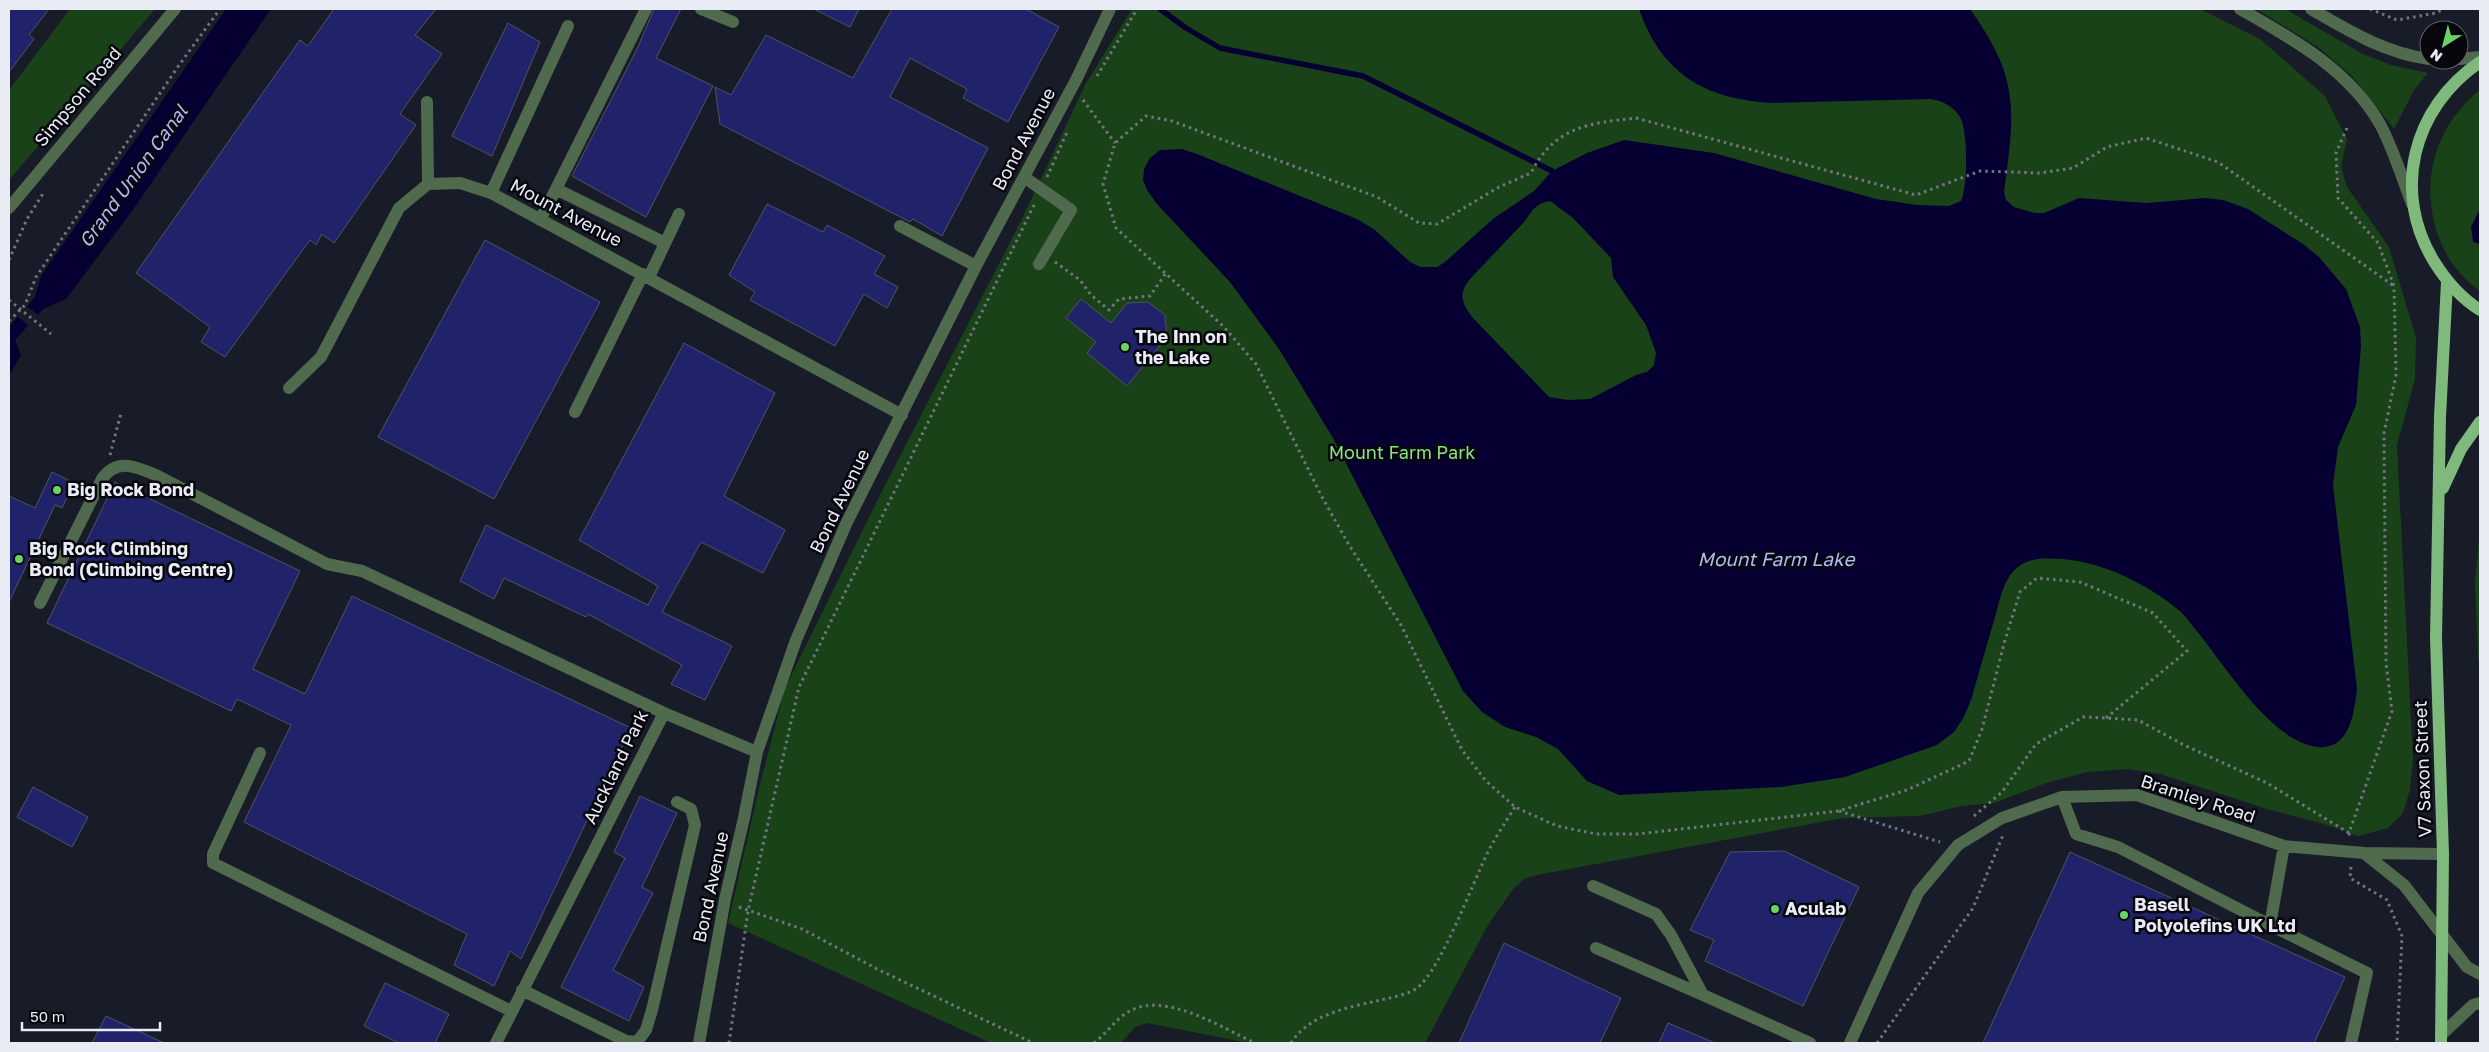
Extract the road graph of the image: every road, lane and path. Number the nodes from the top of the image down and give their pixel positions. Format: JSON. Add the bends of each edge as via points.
{"nodes":[{"id":1,"x":175,"y":9,"type":"edge"},
{"id":2,"x":220,"y":9,"type":"edge"},
{"id":3,"x":646,"y":9,"type":"edge"},
{"id":4,"x":702,"y":9,"type":"edge"},
{"id":5,"x":1137,"y":9,"type":"edge"},
{"id":6,"x":2240,"y":9,"type":"edge"},
{"id":7,"x":2311,"y":9,"type":"edge"},
{"id":8,"x":2370,"y":9,"type":"edge"},
{"id":9,"x":2444,"y":9,"type":"edge"},
{"id":10,"x":1104,"y":11,"type":"edge"},
{"id":11,"x":733,"y":22,"type":"dead end"},
{"id":12,"x":568,"y":26,"type":"dead end"},
{"id":13,"x":2419,"y":58,"type":"edge"},
{"id":14,"x":2480,"y":62,"type":"edge"},
{"id":15,"x":1092,"y":83,"type":"dead end"},
{"id":16,"x":1088,"y":91,"type":"dead end"},
{"id":17,"x":1083,"y":100,"type":"junction"},
{"id":18,"x":427,"y":102,"type":"dead end"},
{"id":19,"x":1078,"y":108,"type":"dead end"},
{"id":20,"x":1070,"y":126,"type":"dead end"},
{"id":21,"x":2348,"y":128,"type":"dead end"},
{"id":22,"x":1115,"y":143,"type":"junction"},
{"id":23,"x":1024,"y":177,"type":"junction"},
{"id":24,"x":428,"y":184,"type":"junction"},
{"id":25,"x":47,"y":188,"type":"dead end"},
{"id":26,"x":556,"y":189,"type":"junction"},
{"id":27,"x":1041,"y":189,"type":"junction"},
{"id":28,"x":491,"y":193,"type":"junction"},
{"id":29,"x":2412,"y":204,"type":"junction"},
{"id":30,"x":9,"y":208,"type":"edge"},
{"id":31,"x":679,"y":214,"type":"dead end"},
{"id":32,"x":540,"y":220,"type":"junction"},
{"id":33,"x":900,"y":226,"type":"dead end"},
{"id":34,"x":665,"y":243,"type":"junction"},
{"id":35,"x":1042,"y":259,"type":"joint"},
{"id":36,"x":9,"y":260,"type":"edge"},
{"id":37,"x":976,"y":266,"type":"junction"},
{"id":38,"x":1166,"y":273,"type":"junction"},
{"id":39,"x":646,"y":275,"type":"junction"},
{"id":40,"x":2447,"y":282,"type":"junction"},
{"id":41,"x":2394,"y":286,"type":"junction"},
{"id":42,"x":9,"y":300,"type":"edge"},
{"id":43,"x":2480,"y":310,"type":"edge"},
{"id":44,"x":9,"y":321,"type":"edge"},
{"id":45,"x":51,"y":334,"type":"dead end"},
{"id":46,"x":289,"y":388,"type":"dead end"},
{"id":47,"x":575,"y":412,"type":"dead end"},
{"id":48,"x":121,"y":413,"type":"dead end"},
{"id":49,"x":902,"y":415,"type":"junction"},
{"id":50,"x":2480,"y":422,"type":"edge"},
{"id":51,"x":111,"y":444,"type":"dead end"},
{"id":52,"x":2440,"y":493,"type":"junction"},
{"id":53,"x":40,"y":603,"type":"dead end"},
{"id":54,"x":664,"y":713,"type":"junction"},
{"id":55,"x":2106,"y":718,"type":"junction"},
{"id":56,"x":757,"y":752,"type":"junction"},
{"id":57,"x":260,"y":753,"type":"dead end"},
{"id":58,"x":2002,"y":792,"type":"junction"},
{"id":59,"x":2062,"y":797,"type":"junction"},
{"id":60,"x":677,"y":802,"type":"dead end"},
{"id":61,"x":1515,"y":807,"type":"junction"},
{"id":62,"x":1838,"y":811,"type":"junction"},
{"id":63,"x":1972,"y":817,"type":"dead end"},
{"id":64,"x":2002,"y":818,"type":"junction"},
{"id":65,"x":2349,"y":832,"type":"junction"},
{"id":66,"x":1941,"y":843,"type":"dead end"},
{"id":67,"x":2284,"y":846,"type":"junction"},
{"id":68,"x":2358,"y":852,"type":"junction"},
{"id":69,"x":2443,"y":854,"type":"junction"},
{"id":70,"x":1594,"y":886,"type":"dead end"},
{"id":71,"x":748,"y":912,"type":"junction"},
{"id":72,"x":2270,"y":925,"type":"junction"},
{"id":73,"x":2443,"y":935,"type":"junction"},
{"id":74,"x":1596,"y":948,"type":"dead end"},
{"id":75,"x":2480,"y":974,"type":"edge"},
{"id":76,"x":522,"y":990,"type":"junction"},
{"id":77,"x":1703,"y":995,"type":"junction"},
{"id":78,"x":2480,"y":1002,"type":"edge"},
{"id":79,"x":511,"y":1011,"type":"junction"},
{"id":80,"x":2441,"y":1039,"type":"edge"},
{"id":81,"x":496,"y":1043,"type":"edge"},
{"id":82,"x":700,"y":1043,"type":"edge"},
{"id":83,"x":729,"y":1043,"type":"edge"},
{"id":84,"x":1033,"y":1043,"type":"edge"},
{"id":85,"x":1094,"y":1043,"type":"edge"},
{"id":86,"x":1255,"y":1043,"type":"edge"},
{"id":87,"x":1291,"y":1043,"type":"edge"},
{"id":88,"x":1810,"y":1043,"type":"edge"},
{"id":89,"x":1850,"y":1043,"type":"edge"},
{"id":90,"x":1877,"y":1043,"type":"edge"},
{"id":91,"x":2351,"y":1043,"type":"edge"},
{"id":92,"x":2397,"y":1043,"type":"edge"}],
"edges":[{"from":1,"to":30,"type":"street","name":"Simpson Road"},
{"from":2,"to":44,"type":"path","via":[[36,277],[25,305]]},
{"from":3,"to":26,"type":"street"},
{"from":4,"to":11,"type":"street"},
{"from":5,"to":15,"type":"path"},
{"from":6,"to":29,"type":"street","via":[[2296,40],[2353,86],[2381,126]]},
{"from":7,"to":13,"type":"street","via":[[2368,42]]},
{"from":8,"to":9,"type":"path","via":[[2397,20]]},
{"from":10,"to":23,"type":"street","name":"Bond Avenue","via":[[1076,80]]},
{"from":12,"to":28,"type":"street"},
{"from":14,"to":29,"type":"main road","via":[[2462,74],[2438,101],[2421,133],[2412,168]]},
{"from":16,"to":17,"type":"path"},
{"from":17,"to":19,"type":"path"},
{"from":17,"to":22,"type":"path"},
{"from":18,"to":24,"type":"street"},
{"from":20,"to":27,"type":"path"},
{"from":21,"to":41,"type":"path","via":[[2336,153],[2338,198],[2378,243]]},
{"from":22,"to":38,"type":"path","via":[[1103,184],[1116,228]]},
{"from":22,"to":41,"type":"path","via":[[1146,116],[1172,122],[1377,197],[1420,223],[1437,224],[1499,187],[1531,174],[1539,156],[1566,132],[1607,121],[1636,118],[1916,195],[1980,171],[2040,174],[2073,168],[2107,147],[2146,138],[2218,162]]},
{"from":23,"to":27,"type":"street"},
{"from":23,"to":37,"type":"street","name":"Bond Avenue"},
{"from":24,"to":28,"type":"street","name":"Mount Avenue","via":[[460,183]]},
{"from":24,"to":46,"type":"street","via":[[399,208],[320,357]]},
{"from":25,"to":36,"type":"path","via":[[27,219]]},
{"from":26,"to":32,"type":"street"},
{"from":26,"to":34,"type":"street"},
{"from":27,"to":35,"type":"street","via":[[1071,210]]},
{"from":27,"to":71,"type":"path","via":[[799,687]]},
{"from":28,"to":32,"type":"street","name":"Mount Avenue"},
{"from":29,"to":40,"type":"main road","via":[[2424,245]]},
{"from":31,"to":34,"type":"street"},
{"from":32,"to":39,"type":"street","name":"Mount Avenue"},
{"from":33,"to":37,"type":"street"},
{"from":34,"to":39,"type":"street"},
{"from":35,"to":38,"type":"path","via":[[1080,280],[1109,310],[1120,299],[1150,296]]},
{"from":37,"to":49,"type":"street","name":"Bond Avenue"},
{"from":38,"to":61,"type":"path","via":[[1224,326],[1256,364],[1335,521],[1401,625],[1462,750],[1486,781]]},
{"from":39,"to":47,"type":"street"},
{"from":39,"to":49,"type":"street","name":"Mount Avenue"},
{"from":40,"to":43,"type":"main road"},
{"from":40,"to":52,"type":"main road","name":"V7 Saxon Street","via":[[2440,416]]},
{"from":41,"to":65,"type":"path","via":[[2396,375],[2384,432],[2386,663],[2392,711]]},
{"from":42,"to":45,"type":"path","bridge":true},
{"from":48,"to":51,"type":"path"},
{"from":49,"to":56,"type":"street","name":"Bond Avenue","via":[[846,524],[796,640]]},
{"from":50,"to":52,"type":"main road","name":"V7 Saxon Street","via":[[2461,449]]},
{"from":52,"to":69,"type":"main road","name":"V7 Saxon Street","via":[[2436,638]]},
{"from":53,"to":54,"type":"street","name":"Auckland Park","via":[[107,471],[118,465],[135,467],[327,564],[362,571]]},
{"from":54,"to":56,"type":"street"},
{"from":54,"to":76,"type":"street","name":"Auckland Park"},
{"from":55,"to":58,"type":"path","via":[[2083,717],[2036,744]]},
{"from":55,"to":62,"type":"path","via":[[2188,651],[2153,614],[2080,582],[2036,578],[2020,592],[1982,729],[1969,761],[1907,790]]},
{"from":55,"to":65,"type":"path","via":[[2138,720],[2267,783]]},
{"from":56,"to":82,"type":"street","name":"Bond Avenue","via":[[724,898]]},
{"from":57,"to":79,"type":"street","via":[[213,854],[213,864]]},
{"from":58,"to":63,"type":"path"},
{"from":58,"to":64,"type":"path"},
{"from":59,"to":64,"type":"street","name":"Bramley Road"},
{"from":59,"to":67,"type":"street","name":"Bramley Road","via":[[2137,794]]},
{"from":59,"to":72,"type":"street","via":[[2076,834],[2118,847]]},
{"from":60,"to":76,"type":"street","via":[[691,810],[695,825],[652,1010],[646,1030],[637,1042],[626,1041]]},
{"from":61,"to":62,"type":"path","via":[[1557,826],[1604,834],[1638,834]]},
{"from":61,"to":87,"type":"path","via":[[1487,854],[1434,966],[1418,987],[1399,996],[1340,1010],[1312,1023]]},
{"from":62,"to":66,"type":"path"},
{"from":64,"to":89,"type":"street","name":"Bramley Road","via":[[1958,846],[1918,893]]},
{"from":64,"to":90,"type":"path","via":[[2003,835],[1973,908]]},
{"from":65,"to":68,"type":"path"},
{"from":67,"to":68,"type":"street","name":"Bramley Road"},
{"from":67,"to":72,"type":"street"},
{"from":68,"to":69,"type":"street","name":"Bramley Road"},
{"from":68,"to":73,"type":"street","via":[[2404,885]]},
{"from":68,"to":92,"type":"path","via":[[2350,878],[2387,900],[2402,936]]},
{"from":69,"to":73,"type":"main road","name":"V7 Saxon Street"},
{"from":70,"to":77,"type":"street","via":[[1656,914]]},
{"from":71,"to":83,"type":"path"},
{"from":71,"to":84,"type":"path","via":[[802,929],[879,970]]},
{"from":72,"to":91,"type":"street","via":[[2367,973]]},
{"from":73,"to":75,"type":"street","via":[[2467,967]]},
{"from":73,"to":80,"type":"main road","name":"V7 Saxon Street"},
{"from":74,"to":77,"type":"street"},
{"from":76,"to":79,"type":"street","name":"Auckland Park"},
{"from":77,"to":88,"type":"street"},
{"from":78,"to":80,"type":"street","via":[[2473,1005]]},
{"from":79,"to":81,"type":"street","name":"Auckland Park"},
{"from":85,"to":86,"type":"path","via":[[1128,1013],[1138,1007],[1157,1005],[1190,1013]]}]}
